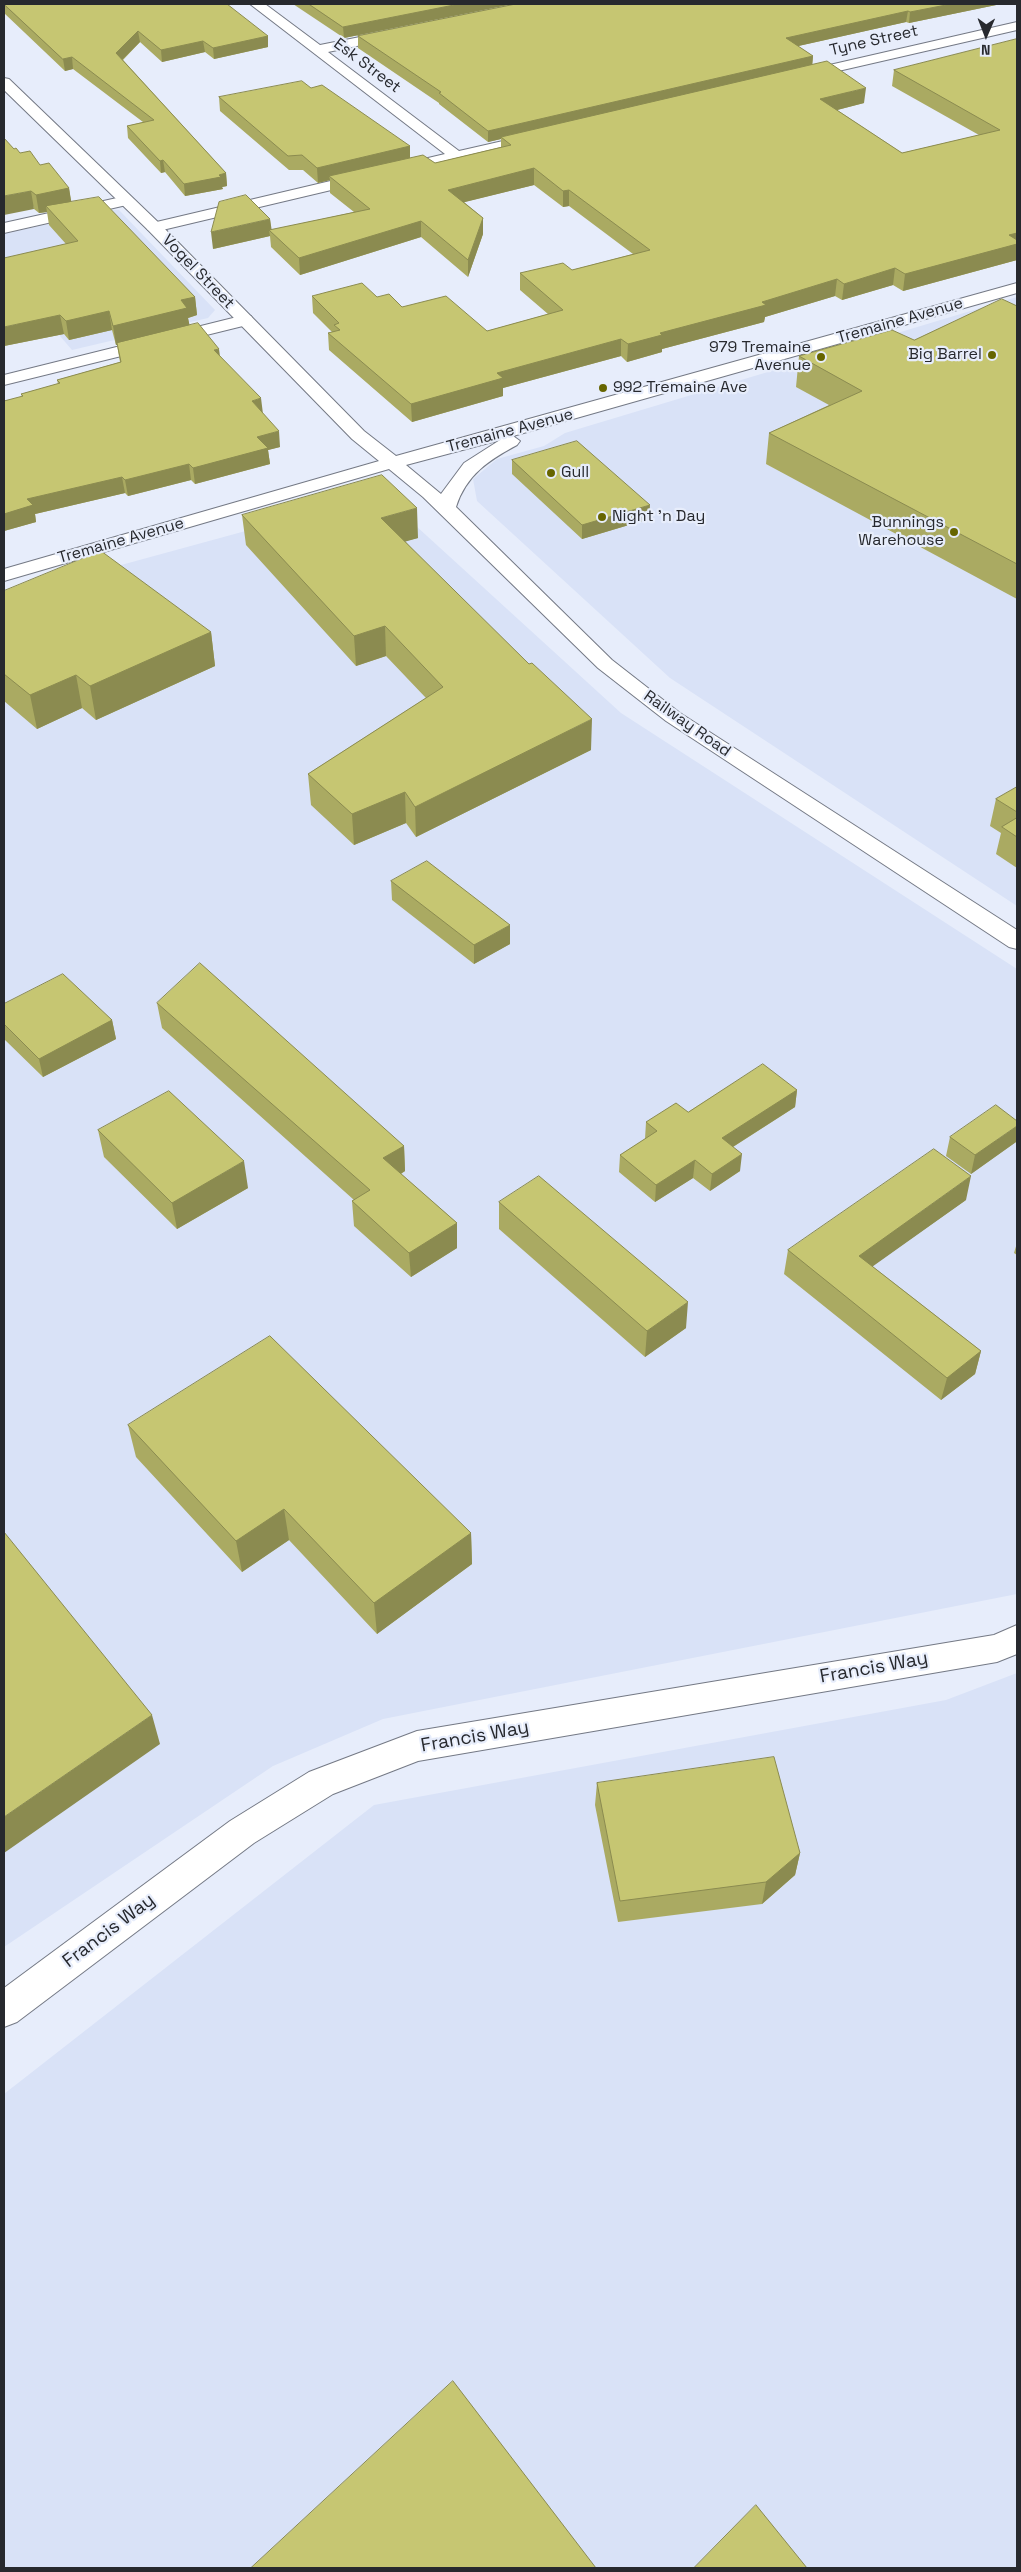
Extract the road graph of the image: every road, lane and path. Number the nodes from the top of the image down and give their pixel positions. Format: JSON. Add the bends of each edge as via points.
{"nodes":[{"id":1,"x":257,"y":4,"type":"edge"},
{"id":2,"x":1017,"y":26,"type":"edge"},
{"id":3,"x":405,"y":32,"type":"edge"},
{"id":4,"x":317,"y":50,"type":"junction"},
{"id":5,"x":785,"y":80,"type":"edge"},
{"id":6,"x":4,"y":82,"type":"edge"},
{"id":7,"x":553,"y":133,"type":"edge"},
{"id":8,"x":456,"y":156,"type":"junction"},
{"id":9,"x":126,"y":201,"type":"junction"},
{"id":10,"x":154,"y":227,"type":"junction"},
{"id":11,"x":4,"y":228,"type":"edge"},
{"id":12,"x":1017,"y":288,"type":"edge"},
{"id":13,"x":245,"y":320,"type":"junction"},
{"id":14,"x":4,"y":380,"type":"edge"},
{"id":15,"x":550,"y":421,"type":"junction"},
{"id":16,"x":392,"y":463,"type":"junction"},
{"id":17,"x":446,"y":508,"type":"junction"},
{"id":18,"x":4,"y":575,"type":"edge"},
{"id":19,"x":1017,"y":942,"type":"edge"},
{"id":20,"x":1017,"y":1639,"type":"edge"},
{"id":21,"x":4,"y":2010,"type":"edge"}],
"edges":[{"from":1,"to":4,"type":"main road","name":"Esk Street"},
{"from":2,"to":5,"type":"main road","name":"Tyne Street"},
{"from":3,"to":4,"type":"main road"},
{"from":4,"to":8,"type":"main road","name":"Esk Street"},
{"from":6,"to":9,"type":"main road","name":"Vogel Street"},
{"from":7,"to":8,"type":"main road"},
{"from":8,"to":10,"type":"main road"},
{"from":9,"to":10,"type":"main road","name":"Vogel Street"},
{"from":9,"to":11,"type":"main road"},
{"from":10,"to":13,"type":"main road","name":"Vogel Street"},
{"from":12,"to":15,"type":"main road","name":"Tremaine Avenue"},
{"from":13,"to":14,"type":"main road"},
{"from":13,"to":16,"type":"main road","name":"Vogel Street","via":[[358,435]]},
{"from":15,"to":16,"type":"main road","name":"Tremaine Avenue"},
{"from":15,"to":17,"type":"main road","via":[[470,466],[454,486]]},
{"from":16,"to":17,"type":"main road","name":"Railway Road"},
{"from":16,"to":18,"type":"main road","name":"Tremaine Avenue"},
{"from":17,"to":19,"type":"main road","name":"Railway Road","via":[[605,664],[673,717]]},
{"from":20,"to":21,"type":"main road","name":"Francis Way","via":[[997,1648],[417,1746],[321,1784],[242,1832]]}]}
